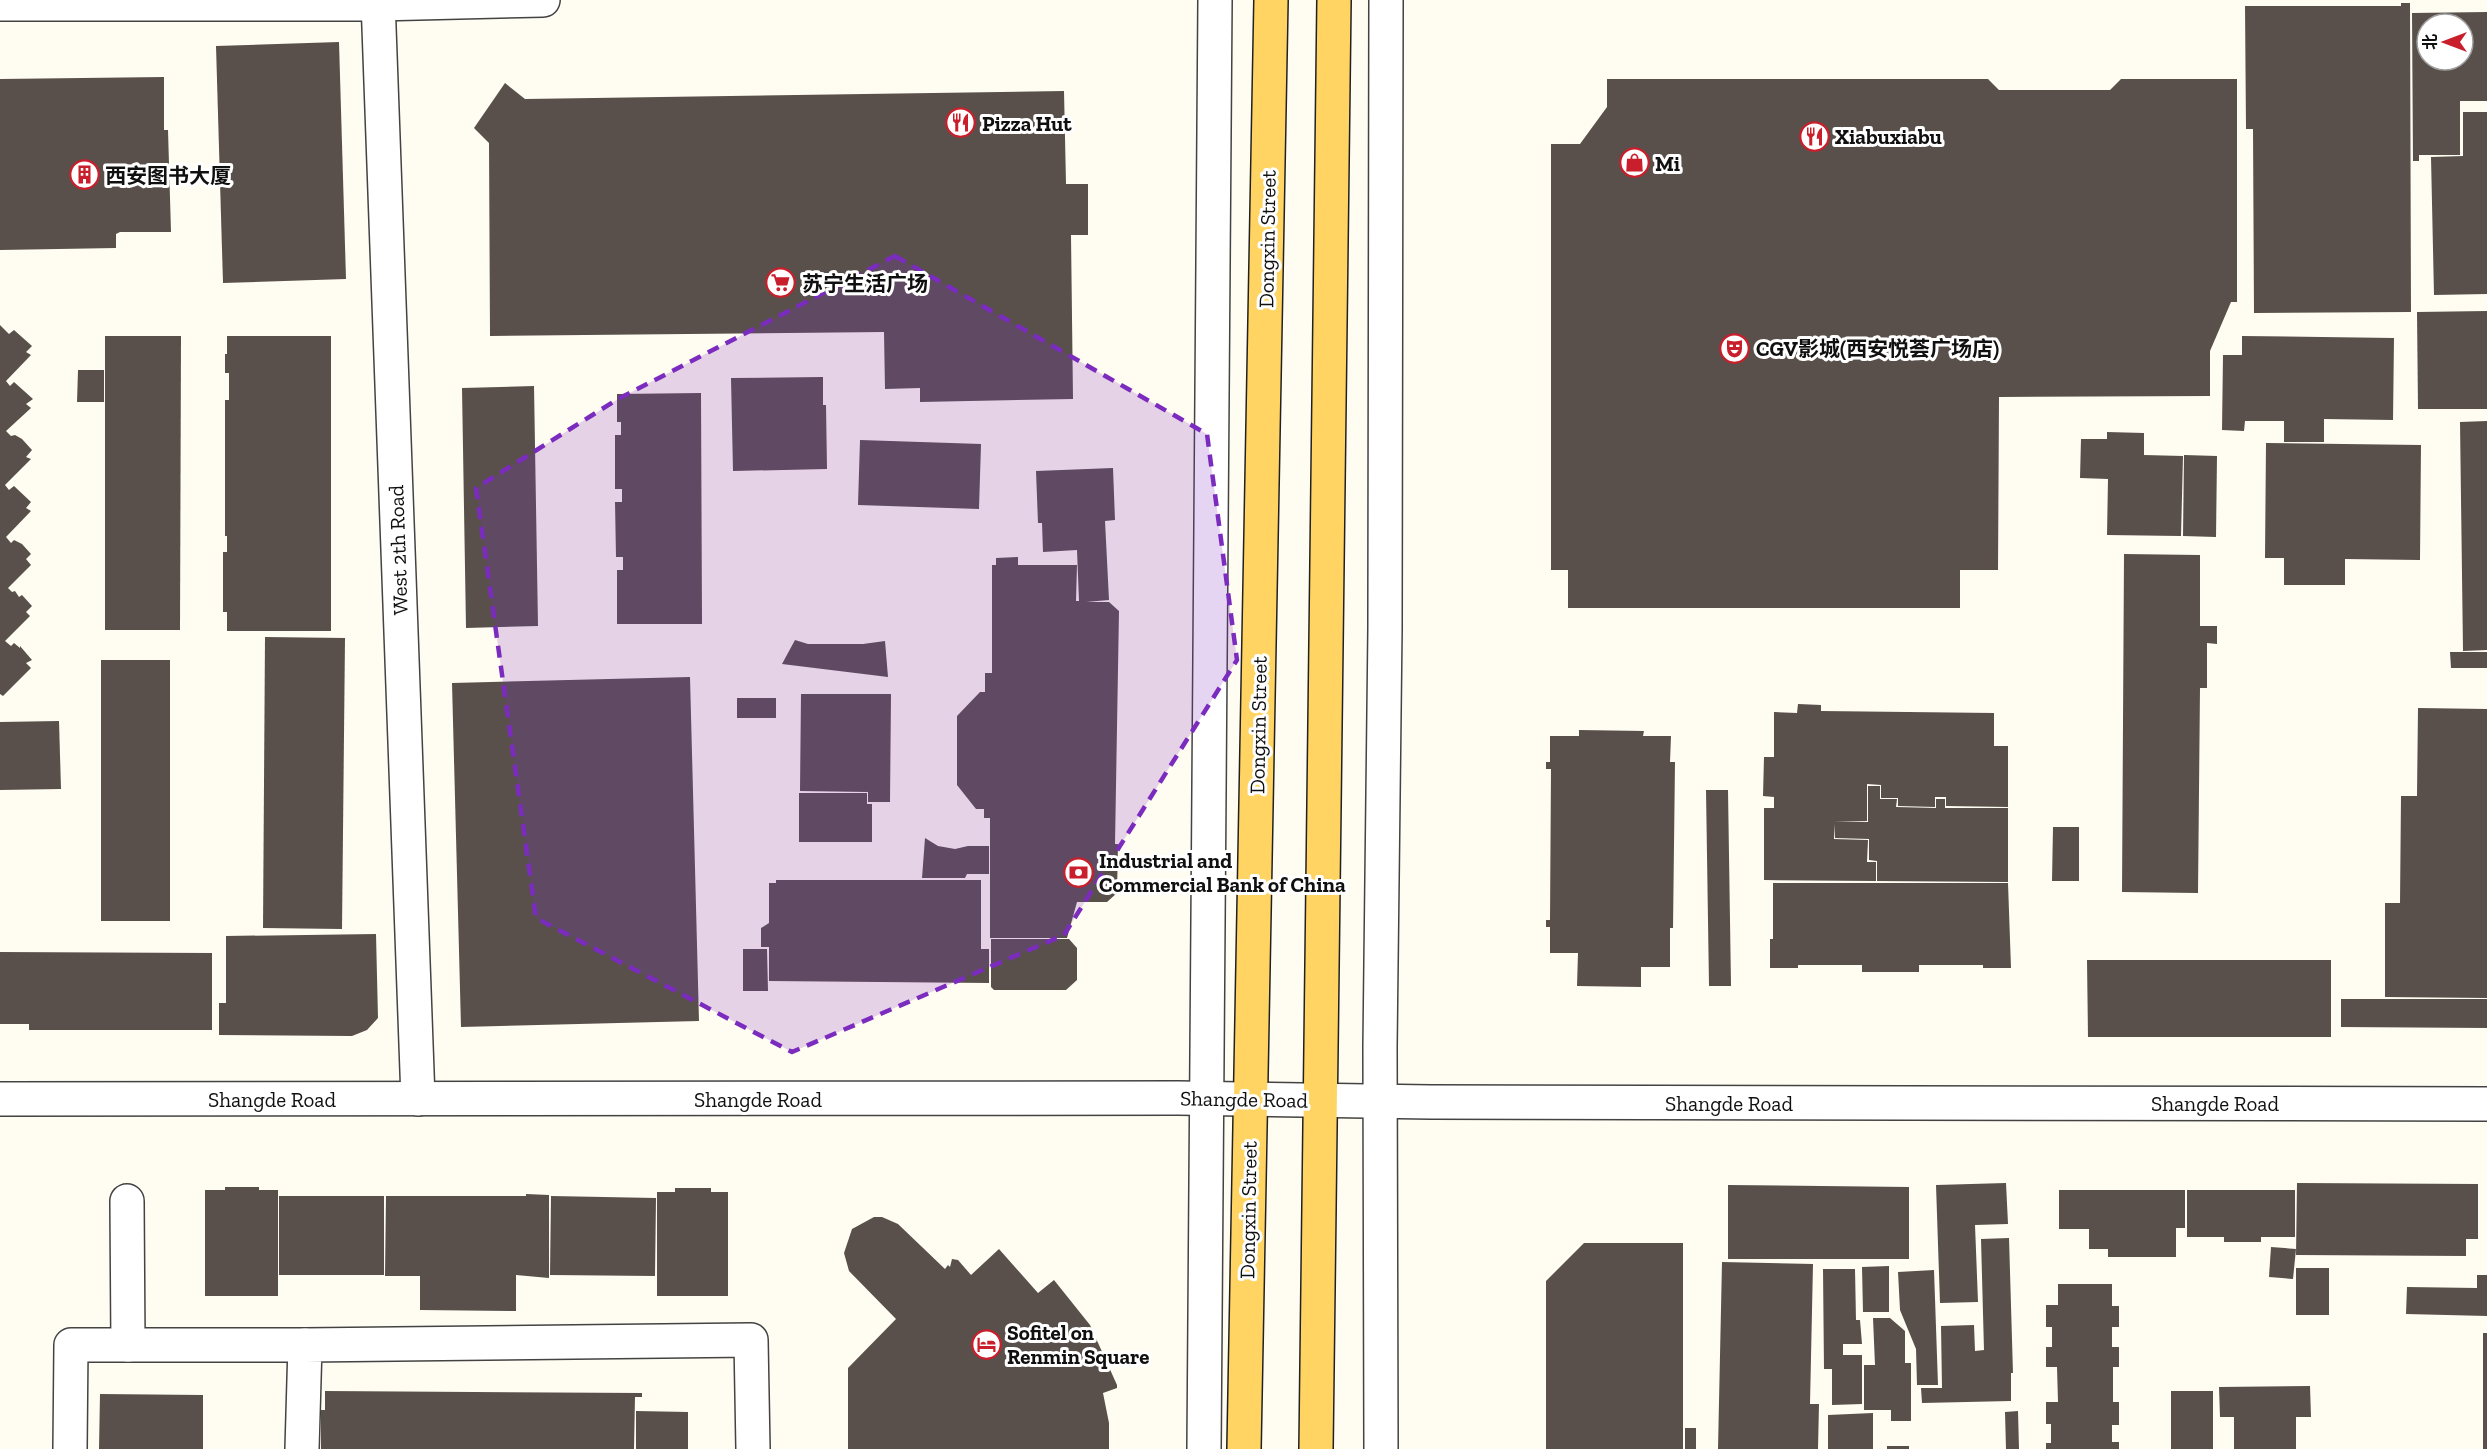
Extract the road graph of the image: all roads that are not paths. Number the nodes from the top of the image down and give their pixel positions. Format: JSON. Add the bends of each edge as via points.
{"nodes":[{"id":1,"x":543,"y":0,"type":"edge"},
{"id":2,"x":1215,"y":0,"type":"edge"},
{"id":3,"x":1271,"y":0,"type":"edge"},
{"id":4,"x":1334,"y":0,"type":"edge"},
{"id":5,"x":1386,"y":0,"type":"edge"},
{"id":6,"x":378,"y":2,"type":"edge"},
{"id":7,"x":0,"y":4,"type":"edge"},
{"id":8,"x":1205,"y":1098,"type":"junction"},
{"id":9,"x":0,"y":1099,"type":"edge"},
{"id":10,"x":418,"y":1099,"type":"junction"},
{"id":11,"x":1250,"y":1099,"type":"junction"},
{"id":12,"x":1320,"y":1100,"type":"junction"},
{"id":13,"x":1382,"y":1101,"type":"junction"},
{"id":14,"x":2487,"y":1104,"type":"edge"},
{"id":15,"x":127,"y":1201,"type":"dead end"},
{"id":16,"x":128,"y":1345,"type":"junction"},
{"id":17,"x":305,"y":1345,"type":"junction"},
{"id":18,"x":70,"y":1449,"type":"edge"},
{"id":19,"x":302,"y":1449,"type":"edge"},
{"id":20,"x":753,"y":1449,"type":"edge"},
{"id":21,"x":1204,"y":1449,"type":"edge"},
{"id":22,"x":1244,"y":1449,"type":"edge"},
{"id":23,"x":1316,"y":1449,"type":"edge"},
{"id":24,"x":1381,"y":1449,"type":"edge"}],
"edges":[{"from":1,"to":6,"type":"street"},
{"from":2,"to":8,"type":"street"},
{"from":3,"to":11,"type":"main road","name":"Dongxin Street"},
{"from":4,"to":12,"type":"main road"},
{"from":5,"to":13,"type":"street"},
{"from":6,"to":7,"type":"street"},
{"from":6,"to":10,"type":"street","name":"West 2th Road"},
{"from":8,"to":10,"type":"street","name":"Shangde Road"},
{"from":8,"to":11,"type":"street","name":"Shangde Road"},
{"from":8,"to":21,"type":"street"},
{"from":9,"to":10,"type":"street","name":"Shangde Road"},
{"from":11,"to":12,"type":"street","name":"Shangde Road"},
{"from":11,"to":22,"type":"main road","name":"Dongxin Street"},
{"from":12,"to":13,"type":"street","name":"Shangde Road"},
{"from":12,"to":23,"type":"main road"},
{"from":13,"to":14,"type":"street","name":"Shangde Road"},
{"from":13,"to":24,"type":"street"},
{"from":15,"to":16,"type":"street"},
{"from":16,"to":17,"type":"street"},
{"from":16,"to":18,"type":"street","via":[[71,1345]]},
{"from":17,"to":19,"type":"street"},
{"from":17,"to":20,"type":"street","via":[[752,1340]]}]}
